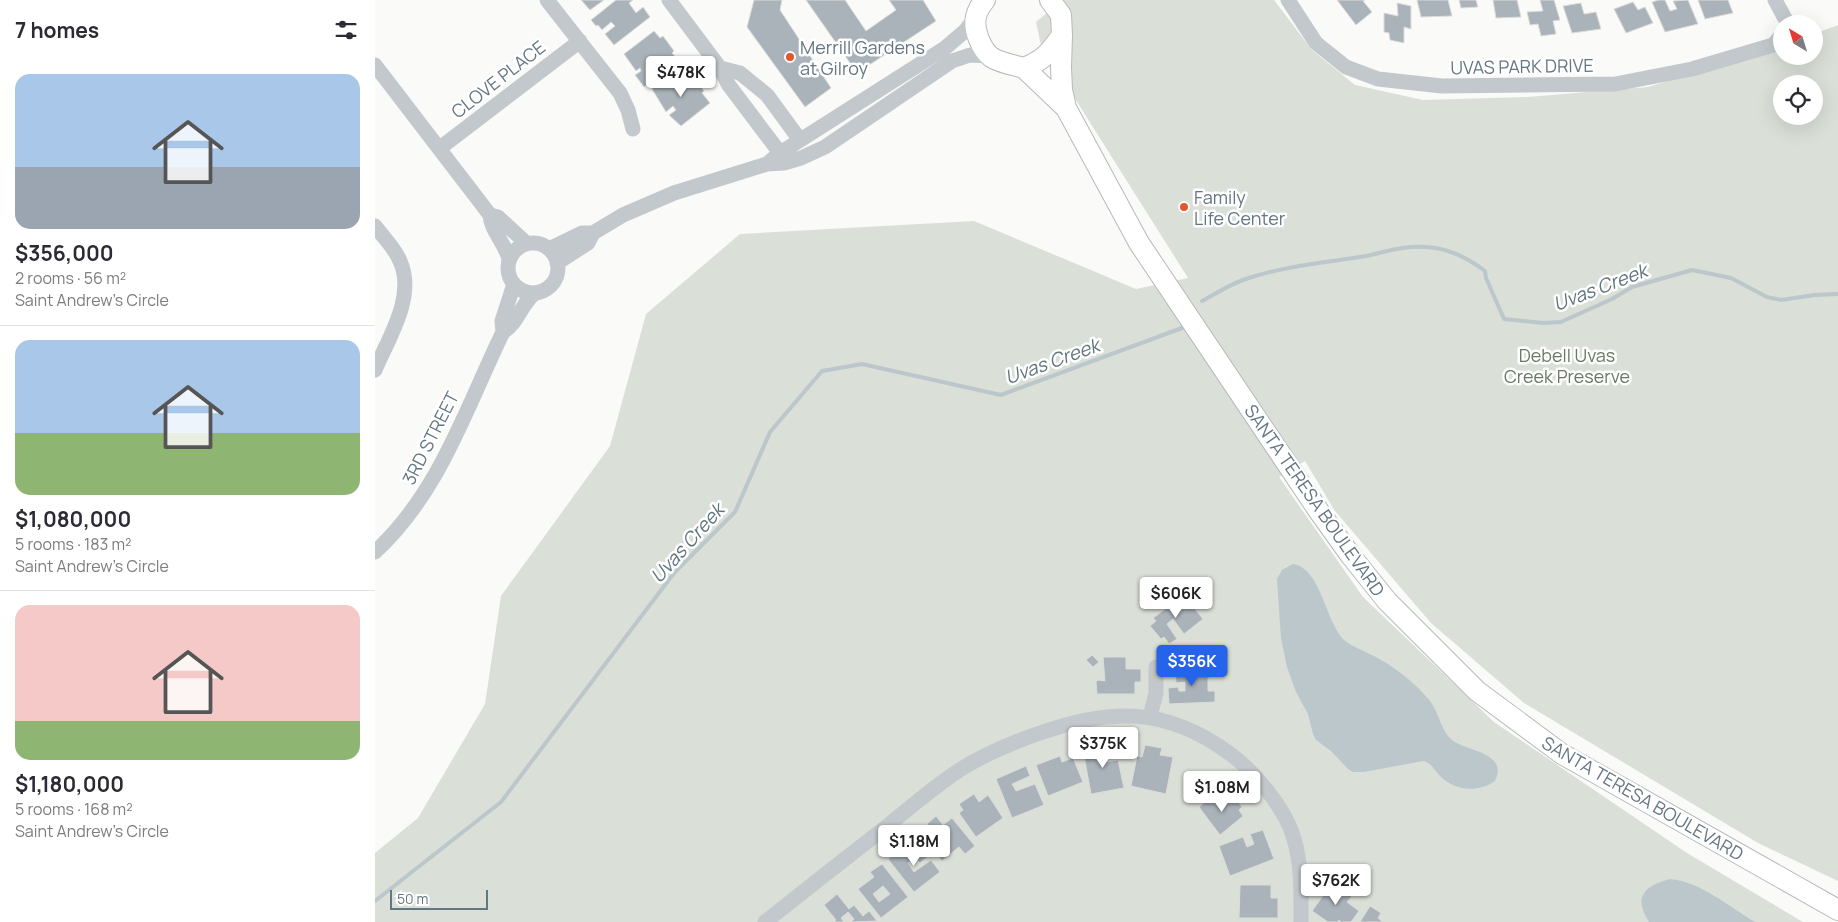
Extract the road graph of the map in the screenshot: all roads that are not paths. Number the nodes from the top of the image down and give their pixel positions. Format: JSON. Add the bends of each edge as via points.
{"nodes":[{"id":1,"x":547,"y":0,"type":"edge"},
{"id":2,"x":669,"y":0,"type":"edge"},
{"id":3,"x":1288,"y":0,"type":"edge"},
{"id":4,"x":1775,"y":0,"type":"edge"},
{"id":5,"x":979,"y":6,"type":"edge"},
{"id":6,"x":1060,"y":13,"type":"edge"},
{"id":7,"x":1783,"y":15,"type":"edge"},
{"id":8,"x":580,"y":40,"type":"junction"},
{"id":9,"x":1773,"y":45,"type":"edge"},
{"id":10,"x":990,"y":56,"type":"junction"},
{"id":11,"x":375,"y":65,"type":"edge"},
{"id":12,"x":720,"y":68,"type":"junction"},
{"id":13,"x":1024,"y":68,"type":"junction"},
{"id":14,"x":767,"y":95,"type":"junction"},
{"id":15,"x":1066,"y":108,"type":"junction"},
{"id":16,"x":749,"y":112,"type":"junction"},
{"id":17,"x":633,"y":129,"type":"dead end"},
{"id":18,"x":800,"y":140,"type":"junction"},
{"id":19,"x":440,"y":148,"type":"junction"},
{"id":20,"x":780,"y":153,"type":"junction"},
{"id":21,"x":767,"y":164,"type":"junction"},
{"id":22,"x":490,"y":215,"type":"junction"},
{"id":23,"x":375,"y":226,"type":"edge"},
{"id":24,"x":593,"y":233,"type":"junction"},
{"id":25,"x":526,"y":244,"type":"junction"},
{"id":26,"x":549,"y":249,"type":"junction"},
{"id":27,"x":509,"y":259,"type":"junction"},
{"id":28,"x":557,"y":262,"type":"junction"},
{"id":29,"x":514,"y":284,"type":"junction"},
{"id":30,"x":535,"y":293,"type":"junction"},
{"id":31,"x":503,"y":332,"type":"junction"},
{"id":32,"x":375,"y":370,"type":"edge"},
{"id":33,"x":375,"y":552,"type":"edge"},
{"id":34,"x":1156,"y":667,"type":"dead end"},
{"id":35,"x":1150,"y":717,"type":"junction"},
{"id":36,"x":1838,"y":910,"type":"edge"},
{"id":37,"x":765,"y":922,"type":"edge"},
{"id":38,"x":1301,"y":922,"type":"edge"}],
"edges":[{"from":1,"to":8,"type":"street"},
{"from":2,"to":12,"type":"street"},
{"from":3,"to":9,"type":"street","name":"UVAS PARK DRIVE","via":[[1316,43],[1346,67],[1379,79],[1442,86],[1615,84],[1692,68]]},
{"from":4,"to":7,"type":"street"},
{"from":5,"to":10,"type":"main road","via":[[977,34]]},
{"from":5,"to":18,"type":"street","via":[[965,30],[945,48]]},
{"from":6,"to":13,"type":"main road","via":[[1050,53]]},
{"from":6,"to":15,"type":"main road","name":"SANTA TERESA BOULEVARD","via":[[1062,90]]},
{"from":8,"to":17,"type":"street","via":[[620,93]]},
{"from":8,"to":19,"type":"street","name":"CLOVE PLACE"},
{"from":10,"to":13,"type":"main road"},
{"from":10,"to":21,"type":"street","via":[[970,55],[952,61],[825,146],[801,158]]},
{"from":11,"to":19,"type":"street"},
{"from":12,"to":14,"type":"street","via":[[739,73]]},
{"from":12,"to":16,"type":"street"},
{"from":13,"to":15,"type":"main road","name":"SANTA TERESA BOULEVARD"},
{"from":14,"to":16,"type":"street"},
{"from":14,"to":18,"type":"street"},
{"from":15,"to":36,"type":"main road","name":"SANTA TERESA BOULEVARD","via":[[1139,243],[1318,510],[1387,601],[1477,691],[1562,754]]},
{"from":16,"to":20,"type":"street"},
{"from":18,"to":20,"type":"street"},
{"from":19,"to":22,"type":"street"},
{"from":20,"to":21,"type":"street"},
{"from":21,"to":24,"type":"street","via":[[674,193]]},
{"from":22,"to":25,"type":"street","via":[[498,217]]},
{"from":22,"to":27,"type":"street"},
{"from":23,"to":32,"type":"street","via":[[400,260],[406,277],[406,290],[404,304]]},
{"from":24,"to":26,"type":"street","via":[[582,233]]},
{"from":24,"to":28,"type":"street","via":[[588,243]]},
{"from":25,"to":26,"type":"street","via":[[542,244]]},
{"from":25,"to":27,"type":"street"},
{"from":26,"to":28,"type":"street"},
{"from":27,"to":29,"type":"street","via":[[507,269]]},
{"from":28,"to":30,"type":"street","via":[[551,285]]},
{"from":29,"to":30,"type":"street","via":[[521,290]]},
{"from":29,"to":31,"type":"street","name":"3RD STREET","via":[[502,321]]},
{"from":30,"to":31,"type":"street","name":"3RD STREET","via":[[511,327]]},
{"from":31,"to":33,"type":"street","name":"3RD STREET","via":[[435,476],[413,509]]},
{"from":34,"to":35,"type":"street","via":[[1156,693]]},
{"from":35,"to":37,"type":"street","via":[[1111,716],[1072,723],[1015,742],[974,761]]},
{"from":35,"to":38,"type":"street","via":[[1190,729],[1207,738],[1237,759],[1262,783],[1294,838]]}]}
